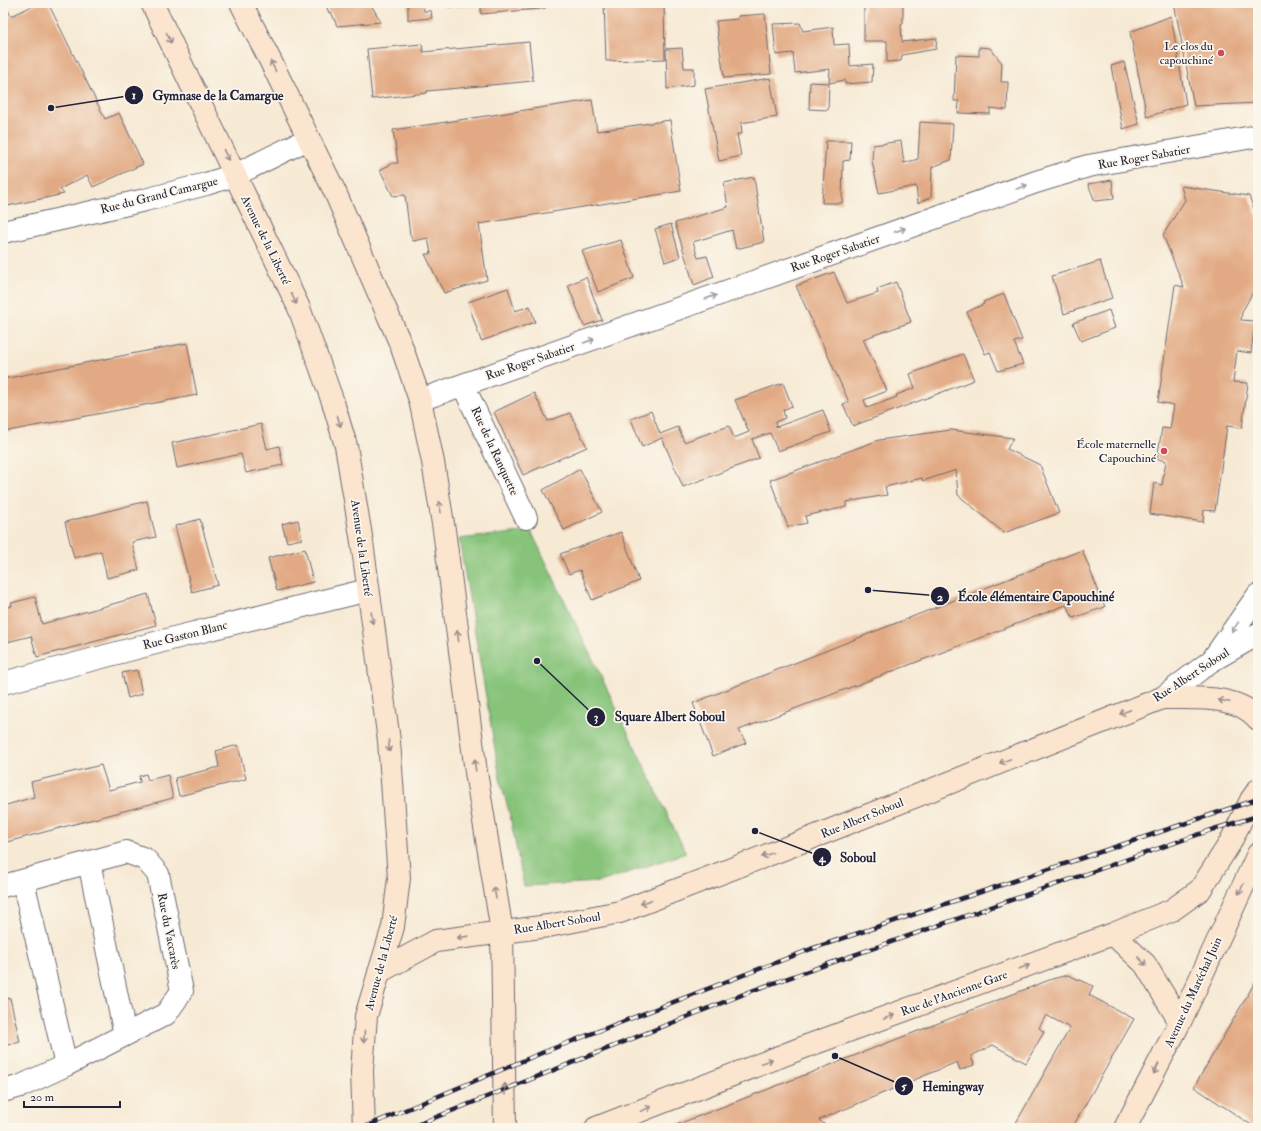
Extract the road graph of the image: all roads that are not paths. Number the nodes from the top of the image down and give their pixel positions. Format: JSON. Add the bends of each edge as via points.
{"nodes":[{"id":1,"x":152,"y":3,"type":"edge"},
{"id":2,"x":241,"y":3,"type":"edge"},
{"id":3,"x":1258,"y":136,"type":"edge"},
{"id":4,"x":308,"y":139,"type":"junction"},
{"id":5,"x":235,"y":175,"type":"junction"},
{"id":6,"x":3,"y":232,"type":"edge"},
{"id":7,"x":463,"y":385,"type":"junction"},
{"id":8,"x":420,"y":400,"type":"junction"},
{"id":9,"x":526,"y":518,"type":"dead end"},
{"id":10,"x":368,"y":590,"type":"junction"},
{"id":11,"x":1258,"y":595,"type":"edge"},
{"id":12,"x":1258,"y":634,"type":"edge"},
{"id":13,"x":1211,"y":661,"type":"junction"},
{"id":14,"x":3,"y":683,"type":"edge"},
{"id":15,"x":1162,"y":698,"type":"junction"},
{"id":16,"x":1258,"y":719,"type":"edge"},
{"id":17,"x":1258,"y":780,"type":"edge"},
{"id":18,"x":1255,"y":795,"type":"edge"},
{"id":19,"x":1258,"y":854,"type":"edge"},
{"id":20,"x":90,"y":862,"type":"junction"},
{"id":21,"x":13,"y":884,"type":"edge"},
{"id":22,"x":502,"y":932,"type":"junction"},
{"id":23,"x":1113,"y":934,"type":"junction"},
{"id":24,"x":379,"y":972,"type":"junction"},
{"id":25,"x":1180,"y":1022,"type":"junction"},
{"id":26,"x":125,"y":1035,"type":"junction"},
{"id":27,"x":66,"y":1065,"type":"junction"},
{"id":28,"x":3,"y":1091,"type":"edge"},
{"id":29,"x":364,"y":1128,"type":"edge"},
{"id":30,"x":505,"y":1128,"type":"edge"},
{"id":31,"x":596,"y":1128,"type":"edge"},
{"id":32,"x":1125,"y":1128,"type":"edge"}],
"edges":[{"from":1,"to":5,"type":"main road","name":"Avenue de la Liberté","one_way":true},
{"from":4,"to":2,"type":"main road","one_way":true},
{"from":7,"to":3,"type":"street","name":"Rue Roger Sabatier","one_way":true,"via":[[1036,182],[1088,166]]},
{"from":4,"to":5,"type":"street","name":"Rue du Grand Camargue"},
{"from":4,"to":8,"type":"main road","via":[[337,198],[401,345]]},
{"from":5,"to":6,"type":"street","name":"Rue du Grand Camargue","via":[[145,200]]},
{"from":5,"to":10,"type":"main road","name":"Avenue de la Liberté","one_way":true,"via":[[298,308],[333,402],[346,446]]},
{"from":7,"to":8,"type":"street","name":"Rue Roger Sabatier"},
{"from":7,"to":9,"type":"street","name":"Rue de la Ranquette"},
{"from":22,"to":8,"type":"main road","one_way":true,"via":[[476,772],[444,530]]},
{"from":10,"to":14,"type":"street","name":"Rue Gaston Blanc"},
{"from":10,"to":24,"type":"main road","name":"Avenue de la Liberté","one_way":true,"via":[[389,741],[399,878],[393,927]]},
{"from":11,"to":13,"type":"street","one_way":true},
{"from":12,"to":13,"type":"street","name":"Rue Albert Soboul"},
{"from":13,"to":15,"type":"street","name":"Rue Albert Soboul"},
{"from":16,"to":15,"type":"main road","one_way":true,"via":[[1242,706],[1224,700]]},
{"from":15,"to":22,"type":"main road","name":"Rue Albert Soboul","one_way":true,"via":[[620,912]]},
{"from":17,"to":18,"type":"street"},
{"from":18,"to":23,"type":"main road","name":"Rue de l'Ancienne Gare","via":[[1230,843],[1200,890],[1172,910]]},
{"from":19,"to":25,"type":"main road","name":"Avenue du Maréchal Juin","one_way":true},
{"from":20,"to":21,"type":"street","name":"Rue du Vaccarès"},
{"from":20,"to":26,"type":"street"},
{"from":20,"to":26,"type":"street","name":"Rue du Vaccarès","via":[[126,852],[145,859],[158,874],[182,991],[166,1014]]},
{"from":21,"to":27,"type":"street","name":"Rue du Vaccarès"},
{"from":22,"to":24,"type":"main road","name":"Rue Albert Soboul","one_way":true,"via":[[436,941]]},
{"from":30,"to":22,"type":"main road","one_way":true},
{"from":23,"to":25,"type":"main road","one_way":true,"via":[[1146,964]]},
{"from":31,"to":23,"type":"main road","name":"Rue de l'Ancienne Gare","one_way":true,"via":[[778,1057]]},
{"from":24,"to":29,"type":"main road","name":"Avenue de la Liberté","one_way":true,"via":[[366,1016],[362,1071]]},
{"from":25,"to":32,"type":"main road","name":"Avenue du Maréchal Juin","one_way":true},
{"from":26,"to":27,"type":"street","name":"Rue du Vaccarès"},
{"from":27,"to":28,"type":"street","name":"Rue du Vaccarès"}]}
